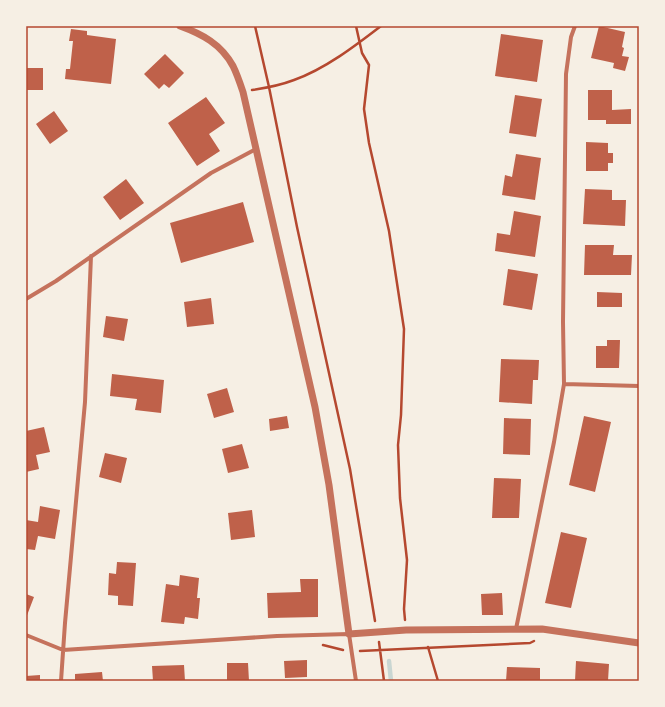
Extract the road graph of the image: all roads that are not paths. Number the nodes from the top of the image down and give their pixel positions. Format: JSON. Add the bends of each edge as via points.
{"nodes":[{"id":1,"x":180,"y":26,"type":"edge"},
{"id":2,"x":575,"y":26,"type":"edge"},
{"id":3,"x":256,"y":149,"type":"junction"},
{"id":4,"x":91,"y":256,"type":"junction"},
{"id":5,"x":26,"y":299,"type":"edge"},
{"id":6,"x":564,"y":384,"type":"junction"},
{"id":7,"x":639,"y":386,"type":"edge"},
{"id":8,"x":516,"y":629,"type":"junction"},
{"id":9,"x":349,"y":634,"type":"junction"},
{"id":10,"x":26,"y":636,"type":"edge"},
{"id":11,"x":639,"y":643,"type":"edge"},
{"id":12,"x":63,"y":650,"type":"junction"},
{"id":13,"x":61,"y":681,"type":"edge"},
{"id":14,"x":356,"y":681,"type":"edge"}],
"edges":[{"from":1,"to":3,"type":"street","via":[[215,43],[233,66],[243,92]]},
{"from":2,"to":6,"type":"street","via":[[566,74]]},
{"from":3,"to":4,"type":"street","via":[[211,173]]},
{"from":3,"to":9,"type":"street","via":[[315,407],[329,485]]},
{"from":4,"to":5,"type":"street"},
{"from":4,"to":12,"type":"street","via":[[85,402]]},
{"from":6,"to":7,"type":"street"},
{"from":6,"to":8,"type":"street"},
{"from":8,"to":9,"type":"street","via":[[406,630]]},
{"from":8,"to":11,"type":"street","via":[[542,629]]},
{"from":9,"to":12,"type":"street","via":[[277,636]]},
{"from":9,"to":14,"type":"street"},
{"from":10,"to":12,"type":"street"},
{"from":12,"to":13,"type":"street"}]}
